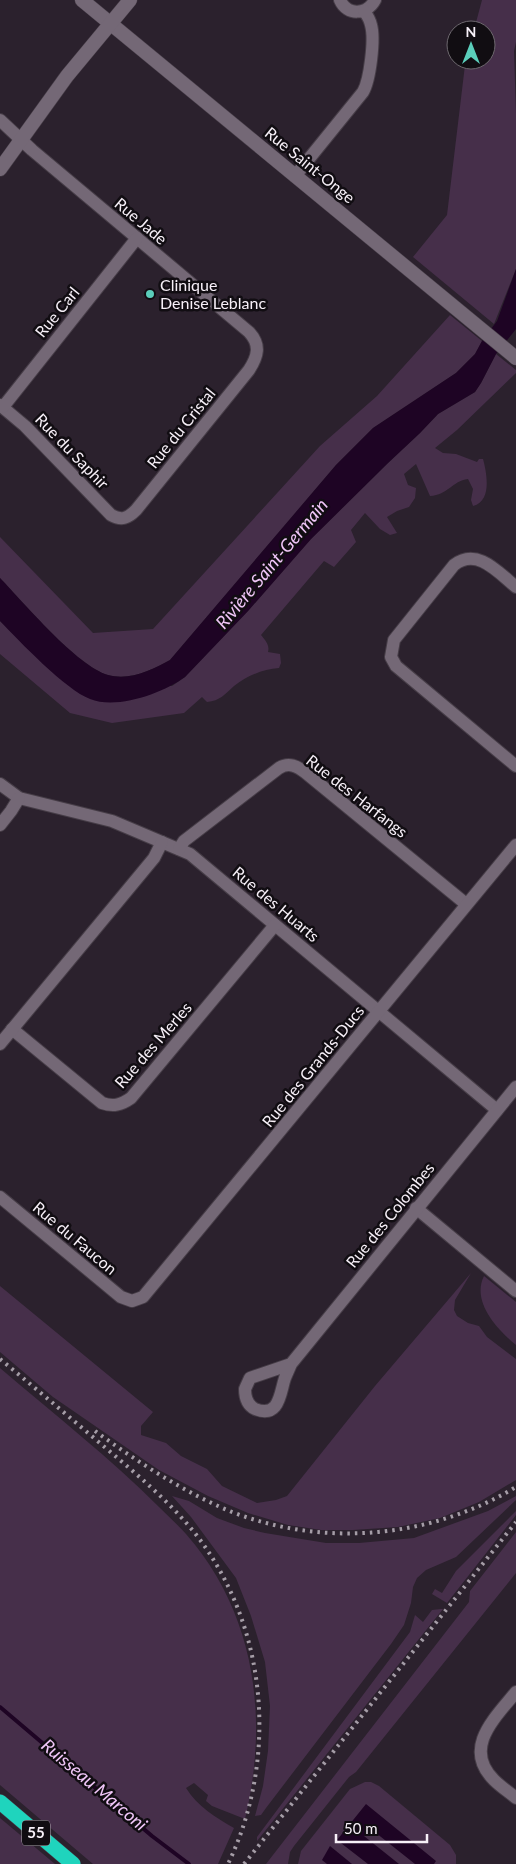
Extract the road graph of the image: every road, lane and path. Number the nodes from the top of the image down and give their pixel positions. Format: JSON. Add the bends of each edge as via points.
{"nodes":[{"id":1,"x":82,"y":0,"type":"edge"},
{"id":2,"x":130,"y":0,"type":"edge"},
{"id":3,"x":340,"y":0,"type":"edge"},
{"id":4,"x":375,"y":0,"type":"edge"},
{"id":5,"x":364,"y":11,"type":"junction"},
{"id":6,"x":111,"y":23,"type":"junction"},
{"id":7,"x":0,"y":120,"type":"edge"},
{"id":8,"x":21,"y":139,"type":"junction"},
{"id":9,"x":0,"y":169,"type":"edge"},
{"id":10,"x":295,"y":176,"type":"junction"},
{"id":11,"x":137,"y":238,"type":"junction"},
{"id":12,"x":258,"y":349,"type":"joint"},
{"id":13,"x":515,"y":357,"type":"edge"},
{"id":14,"x":1,"y":406,"type":"edge"},
{"id":15,"x":120,"y":519,"type":"joint"},
{"id":16,"x":516,"y":587,"type":"edge"},
{"id":17,"x":516,"y":766,"type":"edge"},
{"id":18,"x":0,"y":784,"type":"edge"},
{"id":19,"x":19,"y":798,"type":"junction"},
{"id":20,"x":0,"y":825,"type":"edge"},
{"id":21,"x":162,"y":842,"type":"junction"},
{"id":22,"x":516,"y":844,"type":"edge"},
{"id":23,"x":179,"y":848,"type":"junction"},
{"id":24,"x":466,"y":904,"type":"junction"},
{"id":25,"x":275,"y":925,"type":"junction"},
{"id":26,"x":380,"y":1011,"type":"junction"},
{"id":27,"x":12,"y":1029,"type":"junction"},
{"id":28,"x":0,"y":1044,"type":"edge"},
{"id":29,"x":516,"y":1087,"type":"edge"},
{"id":30,"x":497,"y":1110,"type":"junction"},
{"id":31,"x":0,"y":1197,"type":"edge"},
{"id":32,"x":416,"y":1208,"type":"junction"},
{"id":33,"x":516,"y":1291,"type":"edge"},
{"id":34,"x":130,"y":1300,"type":"joint"},
{"id":35,"x":291,"y":1364,"type":"dead end"},
{"id":36,"x":516,"y":1692,"type":"edge"},
{"id":37,"x":516,"y":1798,"type":"edge"},
{"id":38,"x":0,"y":1802,"type":"edge"},
{"id":39,"x":72,"y":1864,"type":"edge"}],
"edges":[{"from":1,"to":6,"type":"street","name":"Rue Saint-Onge"},
{"from":2,"to":6,"type":"street"},
{"from":3,"to":5,"type":"street","via":[[351,11]]},
{"from":4,"to":5,"type":"street"},
{"from":5,"to":10,"type":"street","via":[[372,31],[367,84]]},
{"from":6,"to":8,"type":"street"},
{"from":6,"to":10,"type":"street","name":"Rue Saint-Onge"},
{"from":7,"to":8,"type":"street","name":"Rue Jade"},
{"from":8,"to":9,"type":"street"},
{"from":8,"to":11,"type":"street","name":"Rue Jade"},
{"from":10,"to":13,"type":"street","name":"Rue Saint-Onge"},
{"from":11,"to":12,"type":"street","name":"Rue Jade","via":[[249,332]]},
{"from":11,"to":14,"type":"street","name":"Rue Carl"},
{"from":12,"to":15,"type":"street","name":"Rue du Cristal","via":[[243,378],[136,510]]},
{"from":14,"to":15,"type":"street","name":"Rue du Saphir","via":[[25,426],[108,512]]},
{"from":16,"to":17,"type":"street","via":[[484,562],[472,558],[462,560],[396,636],[390,652],[396,666]]},
{"from":18,"to":19,"type":"street","name":"Rue des Huarts"},
{"from":19,"to":20,"type":"street"},
{"from":19,"to":21,"type":"street","name":"Rue des Huarts","via":[[112,821]]},
{"from":21,"to":23,"type":"street","name":"Rue des Huarts"},
{"from":21,"to":27,"type":"street","via":[[154,858]]},
{"from":22,"to":24,"type":"street","name":"Rue des Grands-Ducs"},
{"from":23,"to":24,"type":"street","name":"Rue des Harfangs","via":[[279,768],[294,766]]},
{"from":23,"to":25,"type":"street","name":"Rue des Huarts"},
{"from":24,"to":26,"type":"street","name":"Rue des Grands-Ducs"},
{"from":25,"to":26,"type":"street","name":"Rue des Huarts"},
{"from":25,"to":27,"type":"street","name":"Rue des Merles","via":[[131,1098],[123,1103],[112,1106],[102,1103]]},
{"from":26,"to":30,"type":"street","name":"Rue des Huarts"},
{"from":26,"to":34,"type":"street","name":"Rue des Grands-Ducs","via":[[147,1294]]},
{"from":27,"to":28,"type":"street"},
{"from":29,"to":30,"type":"street","name":"Rue des Colombes"},
{"from":30,"to":32,"type":"street","name":"Rue des Colombes"},
{"from":31,"to":34,"type":"street","name":"Rue du Faucon","via":[[121,1297]]},
{"from":32,"to":33,"type":"street"},
{"from":32,"to":35,"type":"street","name":"Rue des Colombes"},
{"from":36,"to":37,"type":"street","via":[[486,1730],[481,1747],[488,1773]]},
{"from":38,"to":39,"type":"highway","number":"55"}]}
